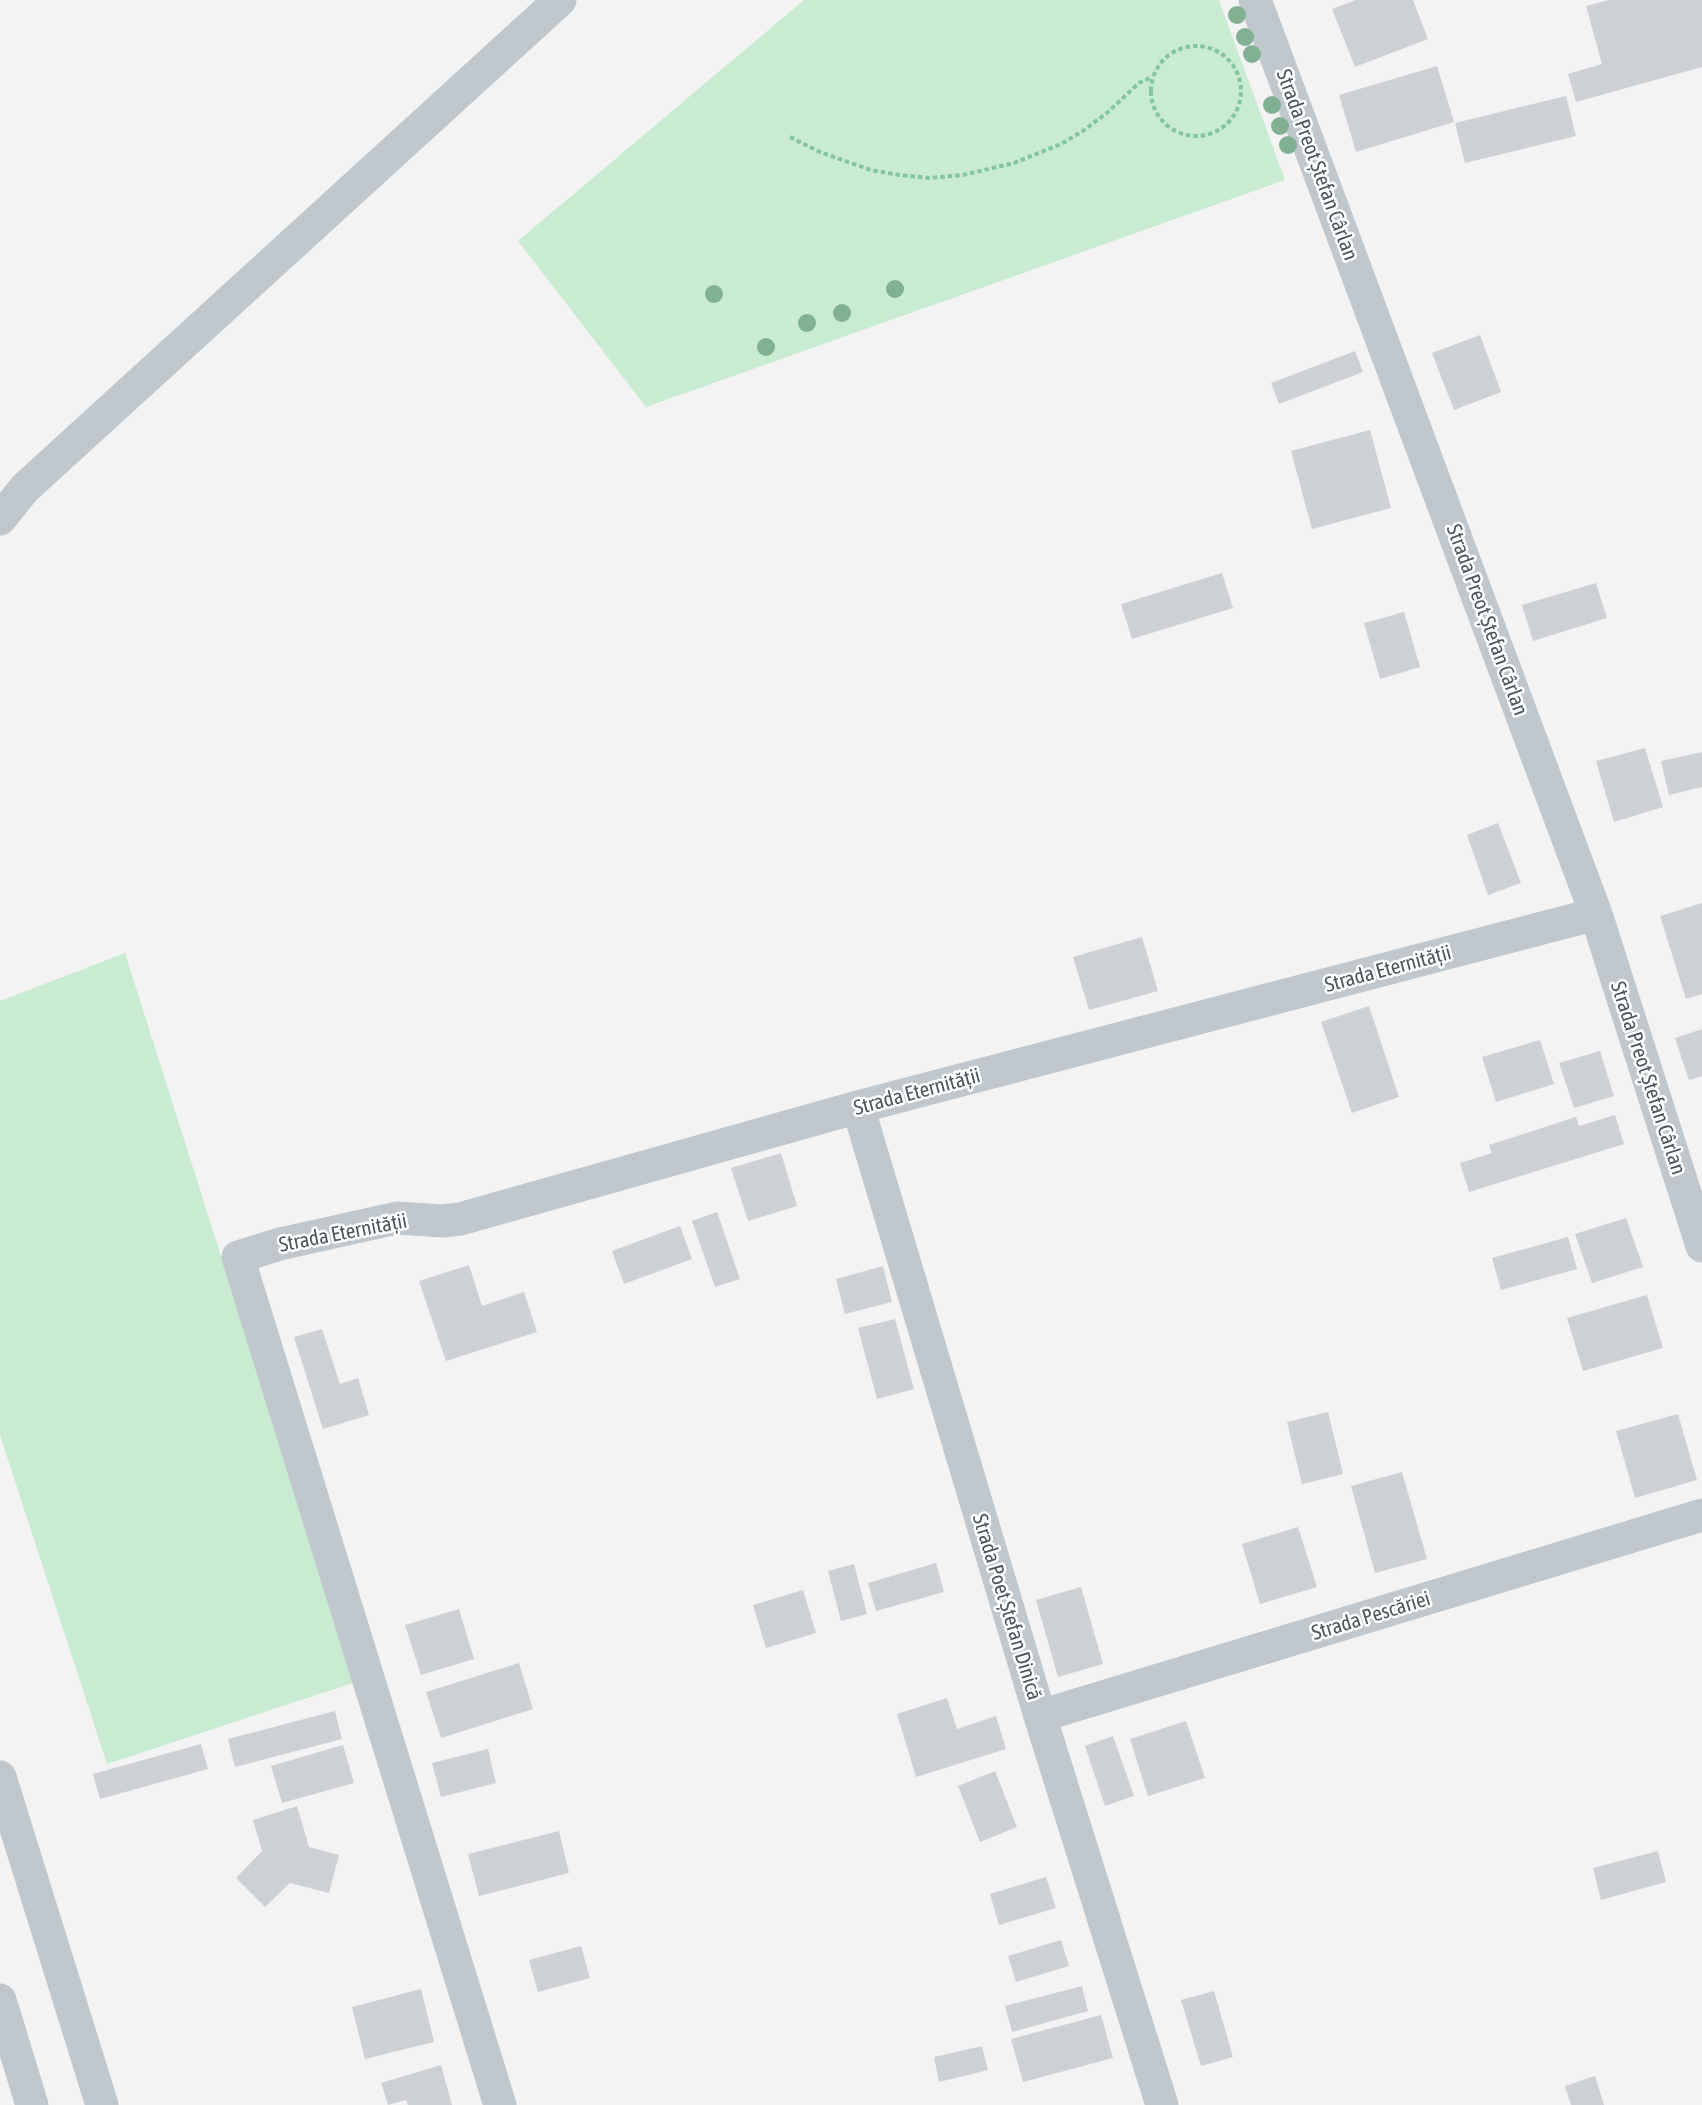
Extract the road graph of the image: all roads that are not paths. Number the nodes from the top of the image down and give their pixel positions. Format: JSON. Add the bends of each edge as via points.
{"nodes":[{"id":1,"x":560,"y":0,"type":"edge"},
{"id":2,"x":1255,"y":0,"type":"edge"},
{"id":3,"x":0,"y":519,"type":"edge"},
{"id":4,"x":1596,"y":914,"type":"junction"},
{"id":5,"x":858,"y":1107,"type":"junction"},
{"id":6,"x":1702,"y":1246,"type":"edge"},
{"id":7,"x":1702,"y":1515,"type":"edge"},
{"id":8,"x":1040,"y":1716,"type":"junction"},
{"id":9,"x":0,"y":1777,"type":"edge"},
{"id":10,"x":0,"y":2000,"type":"edge"},
{"id":11,"x":32,"y":2105,"type":"edge"},
{"id":12,"x":102,"y":2105,"type":"edge"},
{"id":13,"x":500,"y":2105,"type":"edge"},
{"id":14,"x":1162,"y":2105,"type":"edge"}],
"edges":[{"from":1,"to":3,"type":"street","via":[[25,488]]},
{"from":2,"to":4,"type":"street","name":"Strada Preot Ștefan Cârlan"},
{"from":4,"to":5,"type":"street","name":"Strada Eternității"},
{"from":4,"to":6,"type":"street","name":"Strada Preot Ștefan Cârlan"},
{"from":5,"to":8,"type":"street","name":"Strada Poet Ștefan Dinică"},
{"from":5,"to":13,"type":"street","name":"Strada Eternității","via":[[460,1219],[397,1218],[238,1257]]},
{"from":7,"to":8,"type":"street","name":"Strada Pescăriei"},
{"from":8,"to":14,"type":"street","name":"Strada Poet Ștefan Dinică"},
{"from":9,"to":12,"type":"street"},
{"from":10,"to":11,"type":"street"}]}
